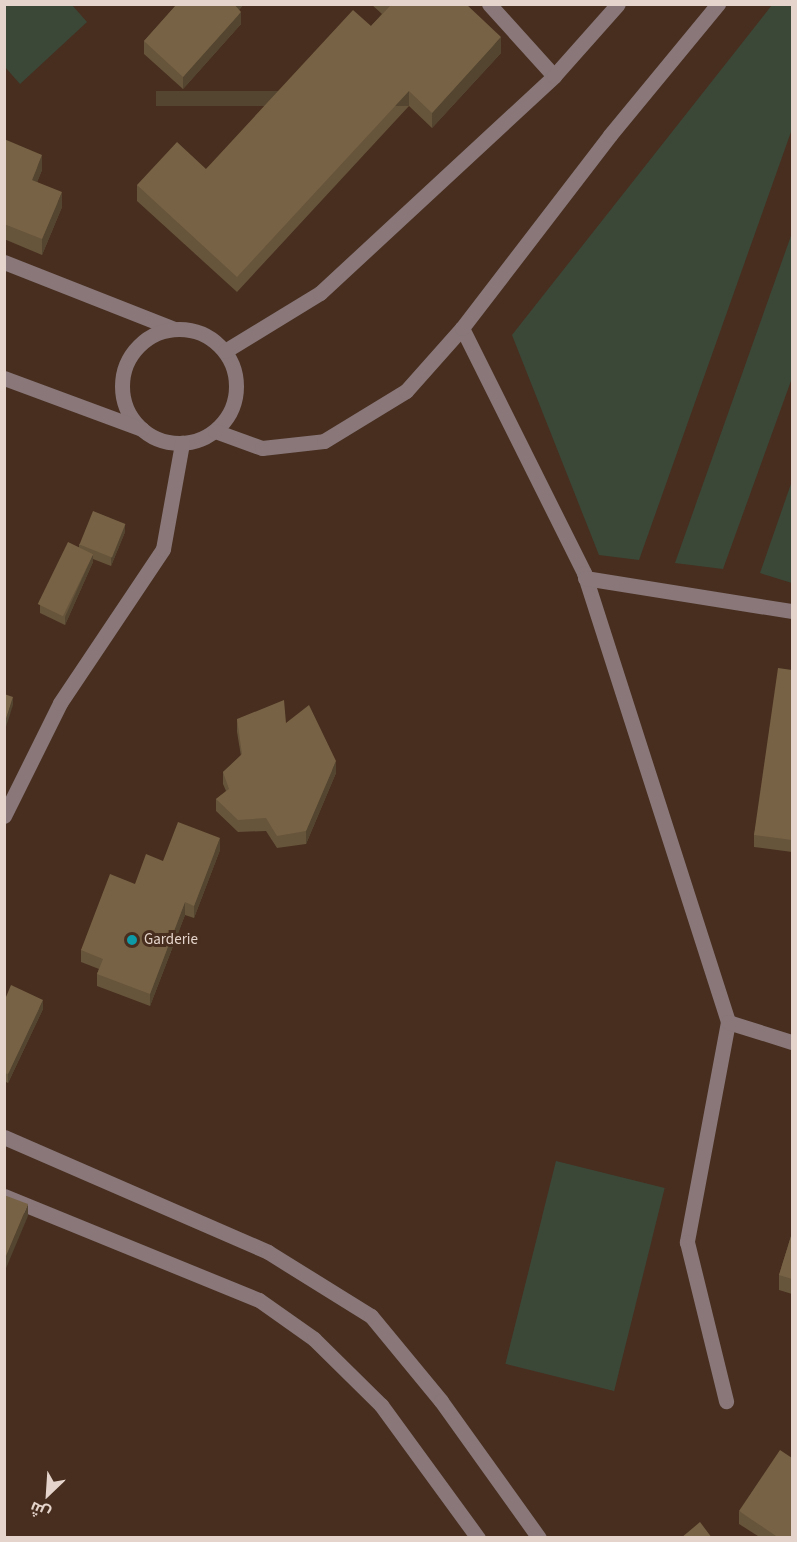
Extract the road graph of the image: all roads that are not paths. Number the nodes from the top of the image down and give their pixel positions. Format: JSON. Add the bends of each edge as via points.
{"nodes":[{"id":1,"x":489,"y":4,"type":"edge"},
{"id":2,"x":618,"y":4,"type":"edge"},
{"id":3,"x":718,"y":4,"type":"edge"},
{"id":4,"x":554,"y":76,"type":"junction"},
{"id":5,"x":4,"y":262,"type":"edge"},
{"id":6,"x":462,"y":328,"type":"junction"},
{"id":7,"x":174,"y":329,"type":"junction"},
{"id":8,"x":225,"y":351,"type":"junction"},
{"id":9,"x":4,"y":378,"type":"edge"},
{"id":10,"x":143,"y":429,"type":"junction"},
{"id":11,"x":215,"y":430,"type":"junction"},
{"id":12,"x":182,"y":443,"type":"junction"},
{"id":13,"x":585,"y":578,"type":"junction"},
{"id":14,"x":792,"y":611,"type":"edge"},
{"id":15,"x":4,"y":816,"type":"edge"},
{"id":16,"x":728,"y":1022,"type":"junction"},
{"id":17,"x":792,"y":1042,"type":"edge"},
{"id":18,"x":4,"y":1137,"type":"edge"},
{"id":19,"x":4,"y":1196,"type":"edge"},
{"id":20,"x":726,"y":1401,"type":"dead end"},
{"id":21,"x":478,"y":1538,"type":"edge"},
{"id":22,"x":539,"y":1538,"type":"edge"}],
"edges":[{"from":1,"to":4,"type":"street"},
{"from":2,"to":4,"type":"street"},
{"from":3,"to":6,"type":"street","via":[[610,135]]},
{"from":4,"to":8,"type":"street","via":[[320,293]]},
{"from":5,"to":7,"type":"street"},
{"from":6,"to":11,"type":"street","via":[[406,391],[324,441],[262,448]]},
{"from":6,"to":13,"type":"street"},
{"from":7,"to":8,"type":"street","via":[[193,331]]},
{"from":7,"to":10,"type":"street","via":[[142,343],[124,372],[126,407]]},
{"from":8,"to":11,"type":"street","via":[[237,384],[227,417]]},
{"from":9,"to":10,"type":"street"},
{"from":10,"to":12,"type":"street","via":[[165,441]]},
{"from":11,"to":12,"type":"street"},
{"from":12,"to":15,"type":"street","via":[[164,549],[60,703]]},
{"from":13,"to":14,"type":"street"},
{"from":13,"to":16,"type":"street"},
{"from":16,"to":17,"type":"street"},
{"from":16,"to":20,"type":"street","via":[[687,1242]]},
{"from":18,"to":22,"type":"street","via":[[268,1252],[371,1316],[441,1401]]},
{"from":19,"to":21,"type":"street","via":[[259,1300],[314,1339],[381,1405]]}]}
